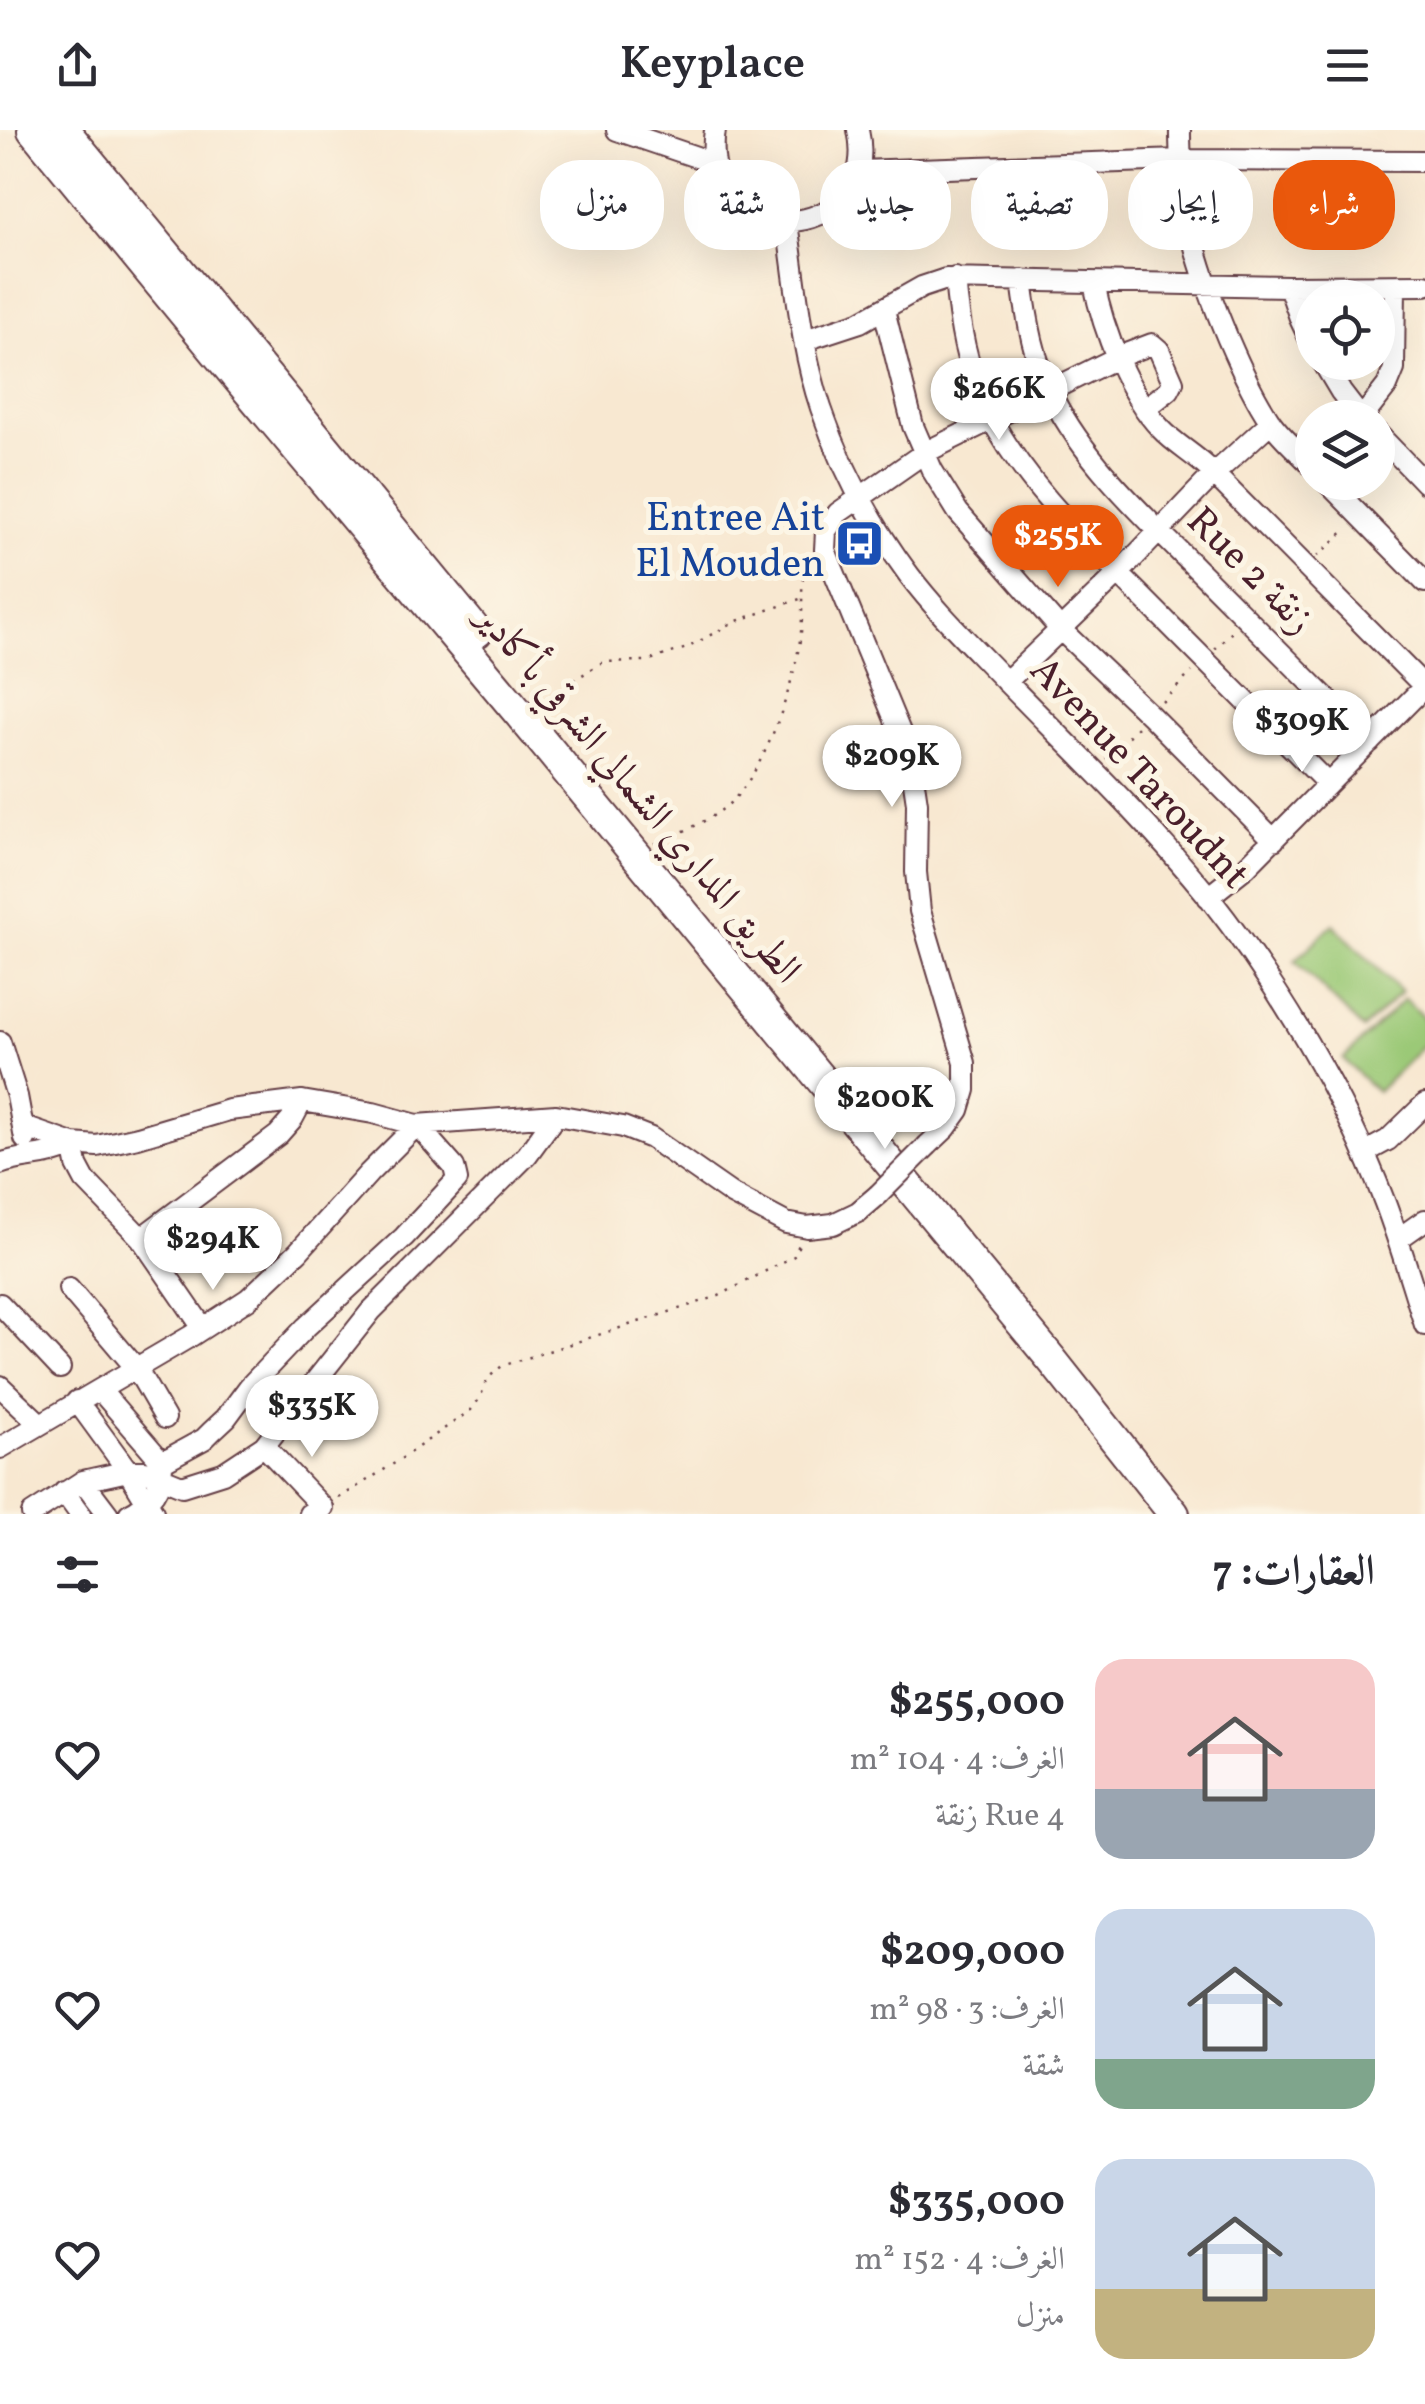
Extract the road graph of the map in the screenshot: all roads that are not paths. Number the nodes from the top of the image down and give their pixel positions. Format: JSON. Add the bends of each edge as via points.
{"nodes":[{"id":1,"x":34,"y":130,"type":"edge"},
{"id":2,"x":64,"y":130,"type":"edge"},
{"id":3,"x":617,"y":130,"type":"edge"},
{"id":4,"x":715,"y":130,"type":"edge"},
{"id":5,"x":858,"y":130,"type":"edge"},
{"id":6,"x":1180,"y":130,"type":"edge"},
{"id":7,"x":705,"y":160,"type":"edge"},
{"id":8,"x":714,"y":160,"type":"edge"},
{"id":9,"x":859,"y":160,"type":"edge"},
{"id":10,"x":1180,"y":160,"type":"edge"},
{"id":11,"x":1253,"y":160,"type":"edge"},
{"id":12,"x":1425,"y":161,"type":"edge"},
{"id":13,"x":1128,"y":162,"type":"edge"},
{"id":14,"x":951,"y":168,"type":"edge"},
{"id":15,"x":791,"y":250,"type":"edge"},
{"id":16,"x":1195,"y":250,"type":"edge"},
{"id":17,"x":955,"y":278,"type":"junction"},
{"id":18,"x":1022,"y":280,"type":"junction"},
{"id":19,"x":1094,"y":283,"type":"junction"},
{"id":20,"x":1205,"y":283,"type":"junction"},
{"id":21,"x":1288,"y":286,"type":"junction"},
{"id":22,"x":1295,"y":286,"type":"edge"},
{"id":23,"x":1395,"y":286,"type":"edge"},
{"id":24,"x":1425,"y":286,"type":"edge"},
{"id":25,"x":1295,"y":304,"type":"edge"},
{"id":26,"x":884,"y":310,"type":"junction"},
{"id":27,"x":805,"y":340,"type":"junction"},
{"id":28,"x":1118,"y":357,"type":"junction"},
{"id":29,"x":1050,"y":391,"type":"junction"},
{"id":30,"x":1146,"y":408,"type":"junction"},
{"id":31,"x":992,"y":419,"type":"junction"},
{"id":32,"x":1270,"y":422,"type":"junction"},
{"id":33,"x":1295,"y":448,"type":"edge"},
{"id":34,"x":1395,"y":450,"type":"edge"},
{"id":35,"x":924,"y":453,"type":"junction"},
{"id":36,"x":1214,"y":474,"type":"junction"},
{"id":37,"x":1423,"y":476,"type":"edge"},
{"id":38,"x":861,"y":498,"type":"junction"},
{"id":39,"x":1344,"y":500,"type":"edge"},
{"id":40,"x":1159,"y":532,"type":"junction"},
{"id":41,"x":1118,"y":574,"type":"junction"},
{"id":42,"x":1425,"y":582,"type":"edge"},
{"id":43,"x":1060,"y":630,"type":"junction"},
{"id":44,"x":1006,"y":682,"type":"junction"},
{"id":45,"x":1425,"y":686,"type":"edge"},
{"id":46,"x":1370,"y":742,"type":"junction"},
{"id":47,"x":1328,"y":784,"type":"junction"},
{"id":48,"x":1274,"y":840,"type":"junction"},
{"id":49,"x":1208,"y":897,"type":"junction"},
{"id":50,"x":0,"y":1042,"type":"edge"},
{"id":51,"x":302,"y":1100,"type":"junction"},
{"id":52,"x":1425,"y":1104,"type":"edge"},
{"id":53,"x":14,"y":1113,"type":"edge"},
{"id":54,"x":556,"y":1115,"type":"junction"},
{"id":55,"x":417,"y":1125,"type":"junction"},
{"id":56,"x":73,"y":1144,"type":"junction"},
{"id":57,"x":1364,"y":1153,"type":"junction"},
{"id":58,"x":26,"y":1156,"type":"junction"},
{"id":59,"x":0,"y":1164,"type":"edge"},
{"id":60,"x":1425,"y":1220,"type":"edge"},
{"id":61,"x":140,"y":1238,"type":"junction"},
{"id":62,"x":1398,"y":1239,"type":"junction"},
{"id":63,"x":69,"y":1289,"type":"dead end"},
{"id":64,"x":0,"y":1304,"type":"edge"},
{"id":65,"x":1425,"y":1325,"type":"edge"},
{"id":66,"x":203,"y":1328,"type":"junction"},
{"id":67,"x":60,"y":1368,"type":"dead end"},
{"id":68,"x":136,"y":1368,"type":"junction"},
{"id":69,"x":0,"y":1386,"type":"edge"},
{"id":70,"x":100,"y":1390,"type":"junction"},
{"id":71,"x":77,"y":1401,"type":"junction"},
{"id":72,"x":164,"y":1418,"type":"dead end"},
{"id":73,"x":40,"y":1424,"type":"junction"},
{"id":74,"x":3,"y":1441,"type":"edge"},
{"id":75,"x":264,"y":1446,"type":"junction"},
{"id":76,"x":163,"y":1470,"type":"junction"},
{"id":77,"x":128,"y":1471,"type":"junction"},
{"id":78,"x":82,"y":1481,"type":"junction"},
{"id":79,"x":64,"y":1492,"type":"junction"},
{"id":80,"x":143,"y":1510,"type":"edge"},
{"id":81,"x":316,"y":1511,"type":"edge"},
{"id":82,"x":32,"y":1514,"type":"edge"},
{"id":83,"x":80,"y":1514,"type":"edge"},
{"id":84,"x":108,"y":1514,"type":"edge"},
{"id":85,"x":1174,"y":1514,"type":"edge"},
{"id":86,"x":1195,"y":1514,"type":"edge"}],
"edges":[{"from":1,"to":85,"type":"highway","name":"الطريق المداري الشمالي الشرقي بأكادير"},
{"from":2,"to":86,"type":"highway","name":"الطريق المداري الشمالي الشرقي بأكادير"},
{"from":3,"to":7,"type":"street"},
{"from":4,"to":8,"type":"street"},
{"from":5,"to":9,"type":"street"},
{"from":6,"to":10,"type":"street"},
{"from":11,"to":12,"type":"street"},
{"from":13,"to":14,"type":"street"},
{"from":15,"to":27,"type":"street","name":"Avenue Taroudnt"},
{"from":16,"to":20,"type":"street"},
{"from":17,"to":18,"type":"street"},
{"from":17,"to":26,"type":"street"},
{"from":17,"to":31,"type":"street","via":[[967,359]]},
{"from":18,"to":19,"type":"street"},
{"from":18,"to":29,"type":"street","name":"Rue 2 زنقة","via":[[1032,343]]},
{"from":19,"to":20,"type":"street"},
{"from":19,"to":28,"type":"street"},
{"from":20,"to":21,"type":"street"},
{"from":20,"to":32,"type":"street"},
{"from":21,"to":22,"type":"street"},
{"from":21,"to":25,"type":"street"},
{"from":23,"to":24,"type":"street"},
{"from":26,"to":27,"type":"street"},
{"from":26,"to":35,"type":"street"},
{"from":27,"to":38,"type":"street","name":"Avenue Taroudnt","via":[[821,408]]},
{"from":28,"to":29,"type":"street"},
{"from":28,"to":30,"type":"street"},
{"from":28,"to":30,"type":"street","via":[[1150,344],[1159,350],[1172,385]]},
{"from":29,"to":31,"type":"street"},
{"from":29,"to":40,"type":"street","name":"Rue 2 زنقة","via":[[1082,444]]},
{"from":30,"to":36,"type":"street"},
{"from":31,"to":35,"type":"street"},
{"from":31,"to":41,"type":"street","via":[[1041,493]]},
{"from":32,"to":33,"type":"street"},
{"from":32,"to":36,"type":"street"},
{"from":34,"to":37,"type":"street"},
{"from":35,"to":38,"type":"street"},
{"from":35,"to":43,"type":"street","via":[[958,512]]},
{"from":36,"to":40,"type":"street"},
{"from":36,"to":45,"type":"street"},
{"from":38,"to":44,"type":"street","name":"Avenue Taroudnt","via":[[922,592]]},
{"from":38,"to":54,"type":"street","bridge":true,"via":[[838,514],[824,544],[910,756],[920,911],[965,1063],[959,1110],[858,1212],[808,1227],[766,1215],[651,1138]]},
{"from":39,"to":42,"type":"street"},
{"from":40,"to":41,"type":"street"},
{"from":40,"to":46,"type":"street","name":"Rue 2 زنقة"},
{"from":41,"to":43,"type":"street"},
{"from":41,"to":47,"type":"street"},
{"from":43,"to":44,"type":"street"},
{"from":43,"to":48,"type":"street"},
{"from":44,"to":49,"type":"street","name":"Avenue Taroudnt"},
{"from":45,"to":46,"type":"street"},
{"from":46,"to":47,"type":"street"},
{"from":47,"to":48,"type":"street"},
{"from":48,"to":49,"type":"street"},
{"from":49,"to":57,"type":"street","name":"Avenue Taroudnt","via":[[1294,1020]]},
{"from":50,"to":53,"type":"street","via":[[17,1096]]},
{"from":51,"to":55,"type":"street"},
{"from":51,"to":56,"type":"street","via":[[228,1110],[97,1146]]},
{"from":51,"to":61,"type":"street","via":[[278,1135]]},
{"from":52,"to":57,"type":"street"},
{"from":53,"to":56,"type":"street"},
{"from":53,"to":58,"type":"street"},
{"from":54,"to":55,"type":"street"},
{"from":54,"to":75,"type":"street","via":[[527,1155],[371,1311]]},
{"from":55,"to":66,"type":"street","via":[[284,1266]]},
{"from":55,"to":76,"type":"street","via":[[454,1167],[457,1180],[279,1355],[226,1418]]},
{"from":56,"to":58,"type":"street"},
{"from":56,"to":61,"type":"street","via":[[86,1180]]},
{"from":57,"to":62,"type":"street","name":"Avenue Taroudnt"},
{"from":58,"to":59,"type":"street"},
{"from":60,"to":62,"type":"street"},
{"from":61,"to":66,"type":"street"},
{"from":62,"to":65,"type":"street","name":"Avenue Taroudnt"},
{"from":63,"to":68,"type":"street"},
{"from":64,"to":67,"type":"street"},
{"from":66,"to":68,"type":"street"},
{"from":68,"to":70,"type":"street"},
{"from":68,"to":72,"type":"street"},
{"from":69,"to":73,"type":"street"},
{"from":70,"to":71,"type":"street"},
{"from":70,"to":76,"type":"street"},
{"from":71,"to":73,"type":"street"},
{"from":71,"to":77,"type":"street"},
{"from":73,"to":74,"type":"street"},
{"from":75,"to":76,"type":"street","via":[[199,1482],[182,1486]]},
{"from":75,"to":81,"type":"street"},
{"from":76,"to":77,"type":"street"},
{"from":76,"to":80,"type":"street"},
{"from":77,"to":78,"type":"street"},
{"from":77,"to":80,"type":"street"},
{"from":78,"to":79,"type":"street"},
{"from":78,"to":84,"type":"street"},
{"from":79,"to":82,"type":"street"},
{"from":79,"to":83,"type":"street"}]}
